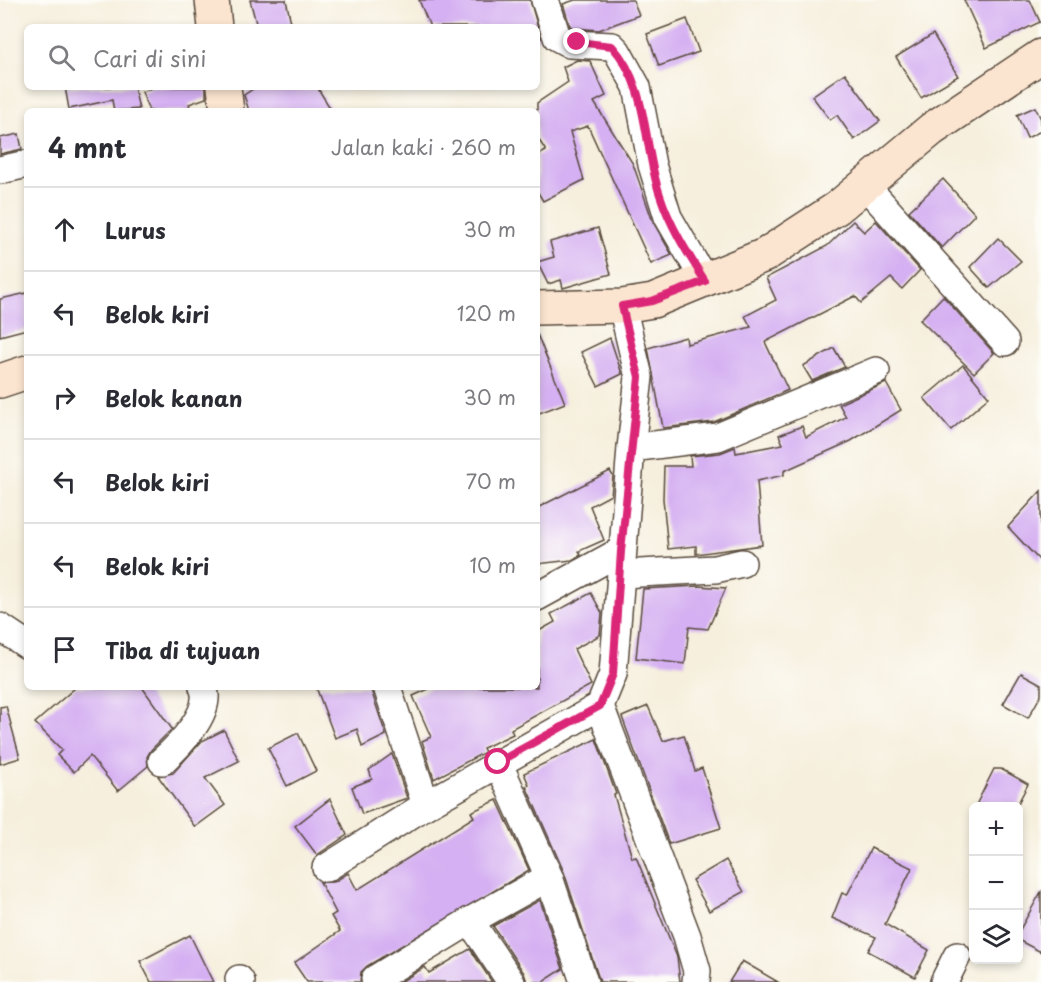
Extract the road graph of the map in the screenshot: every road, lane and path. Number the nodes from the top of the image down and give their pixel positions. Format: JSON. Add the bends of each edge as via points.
{"nodes":[{"id":1,"x":212,"y":0,"type":"edge"},
{"id":2,"x":545,"y":0,"type":"edge"},
{"id":3,"x":215,"y":24,"type":"edge"},
{"id":4,"x":1041,"y":56,"type":"edge"},
{"id":5,"x":224,"y":90,"type":"edge"},
{"id":6,"x":227,"y":108,"type":"edge"},
{"id":7,"x":24,"y":165,"type":"edge"},
{"id":8,"x":0,"y":170,"type":"edge"},
{"id":9,"x":865,"y":185,"type":"junction"},
{"id":10,"x":705,"y":281,"type":"junction"},
{"id":11,"x":622,"y":306,"type":"junction"},
{"id":12,"x":540,"y":308,"type":"edge"},
{"id":13,"x":1005,"y":342,"type":"dead end"},
{"id":14,"x":876,"y":371,"type":"dead end"},
{"id":15,"x":24,"y":373,"type":"edge"},
{"id":16,"x":0,"y":381,"type":"edge"},
{"id":17,"x":631,"y":448,"type":"junction"},
{"id":18,"x":621,"y":562,"type":"junction"},
{"id":19,"x":742,"y":563,"type":"dead end"},
{"id":20,"x":540,"y":596,"type":"edge"},
{"id":21,"x":0,"y":627,"type":"edge"},
{"id":22,"x":24,"y":643,"type":"edge"},
{"id":23,"x":203,"y":690,"type":"edge"},
{"id":24,"x":388,"y":690,"type":"edge"},
{"id":25,"x":600,"y":706,"type":"junction"},
{"id":26,"x":162,"y":761,"type":"dead end"},
{"id":27,"x":498,"y":762,"type":"junction"},
{"id":28,"x":426,"y":805,"type":"junction"},
{"id":29,"x":326,"y":868,"type":"dead end"},
{"id":30,"x":549,"y":878,"type":"junction"},
{"id":31,"x":470,"y":921,"type":"junction"},
{"id":32,"x":957,"y":956,"type":"dead end"},
{"id":33,"x":579,"y":979,"type":"edge"},
{"id":34,"x":374,"y":981,"type":"edge"},
{"id":35,"x":511,"y":982,"type":"edge"},
{"id":36,"x":696,"y":982,"type":"edge"},
{"id":37,"x":944,"y":982,"type":"edge"}],
"edges":[{"from":1,"to":3,"type":"street"},
{"from":2,"to":10,"type":"street","via":[[557,37],[570,44],[612,46],[617,51],[637,87],[665,209]]},
{"from":4,"to":9,"type":"street","via":[[932,129]]},
{"from":5,"to":6,"type":"street"},
{"from":7,"to":8,"type":"street"},
{"from":9,"to":10,"type":"street","via":[[765,255]]},
{"from":9,"to":13,"type":"street"},
{"from":10,"to":11,"type":"street","via":[[652,301]]},
{"from":11,"to":12,"type":"street"},
{"from":11,"to":17,"type":"street","via":[[639,377]]},
{"from":14,"to":17,"type":"street","via":[[718,437]]},
{"from":15,"to":16,"type":"street"},
{"from":17,"to":18,"type":"street"},
{"from":18,"to":19,"type":"street","via":[[715,569]]},
{"from":18,"to":20,"type":"street"},
{"from":18,"to":25,"type":"street","via":[[613,674]]},
{"from":21,"to":22,"type":"street"},
{"from":23,"to":26,"type":"street","via":[[202,709],[185,740]]},
{"from":24,"to":28,"type":"street"},
{"from":25,"to":27,"type":"street"},
{"from":25,"to":36,"type":"street","via":[[687,936]]},
{"from":27,"to":28,"type":"street"},
{"from":27,"to":30,"type":"street"},
{"from":28,"to":29,"type":"street"},
{"from":30,"to":31,"type":"street"},
{"from":30,"to":33,"type":"street"},
{"from":31,"to":34,"type":"street"},
{"from":31,"to":35,"type":"street"},
{"from":32,"to":37,"type":"street"}]}
